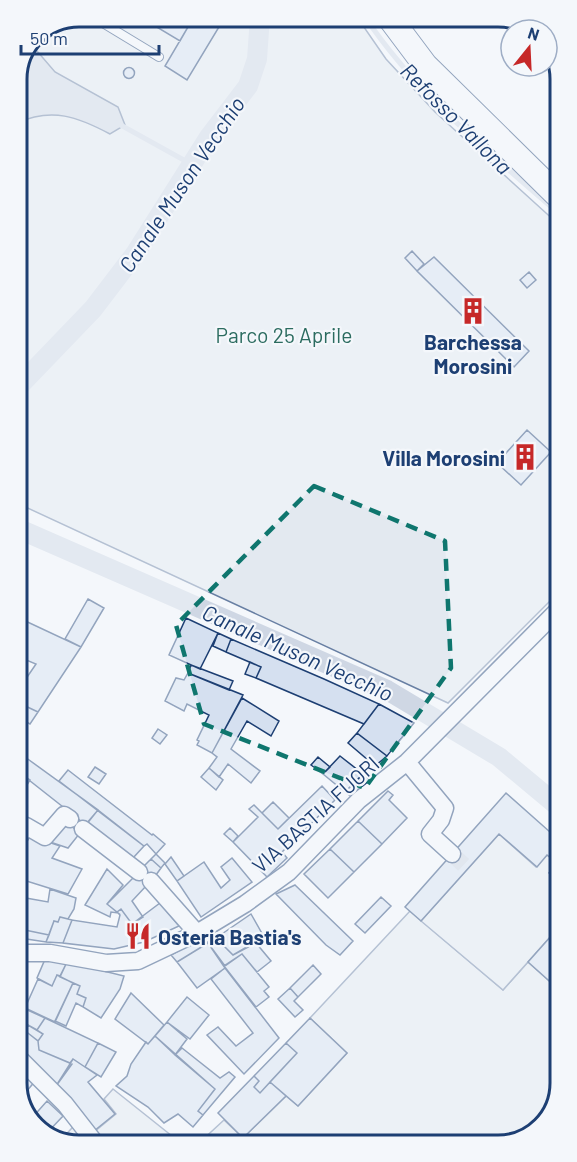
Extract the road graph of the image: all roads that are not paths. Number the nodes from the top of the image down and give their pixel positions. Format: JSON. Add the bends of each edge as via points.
{"nodes":[{"id":1,"x":111,"y":27,"type":"edge"},
{"id":2,"x":396,"y":27,"type":"edge"},
{"id":3,"x":159,"y":57,"type":"dead end"},
{"id":4,"x":550,"y":188,"type":"edge"},
{"id":5,"x":550,"y":618,"type":"edge"},
{"id":6,"x":407,"y":762,"type":"junction"},
{"id":7,"x":27,"y":827,"type":"edge"},
{"id":8,"x":452,"y":854,"type":"tunnel mouth"},
{"id":9,"x":197,"y":933,"type":"junction"},
{"id":10,"x":27,"y":953,"type":"edge"},
{"id":11,"x":27,"y":1066,"type":"edge"},
{"id":12,"x":90,"y":1135,"type":"edge"}],
"edges":[{"from":1,"to":3,"type":"lane"},
{"from":2,"to":4,"type":"main road","via":[[425,65]]},
{"from":5,"to":6,"type":"street","name":"VIA BASTIA FUORI"},
{"from":6,"to":8,"type":"street","via":[[444,808],[441,820],[430,834]]},
{"from":6,"to":9,"type":"street","name":"VIA BASTIA FUORI","via":[[359,800],[289,872]]},
{"from":7,"to":9,"type":"street","via":[[45,837],[64,814],[145,876]]},
{"from":9,"to":10,"type":"street","name":"VIA BASTIA FUORI","via":[[158,954],[124,964]]},
{"from":11,"to":12,"type":"street"}]}
